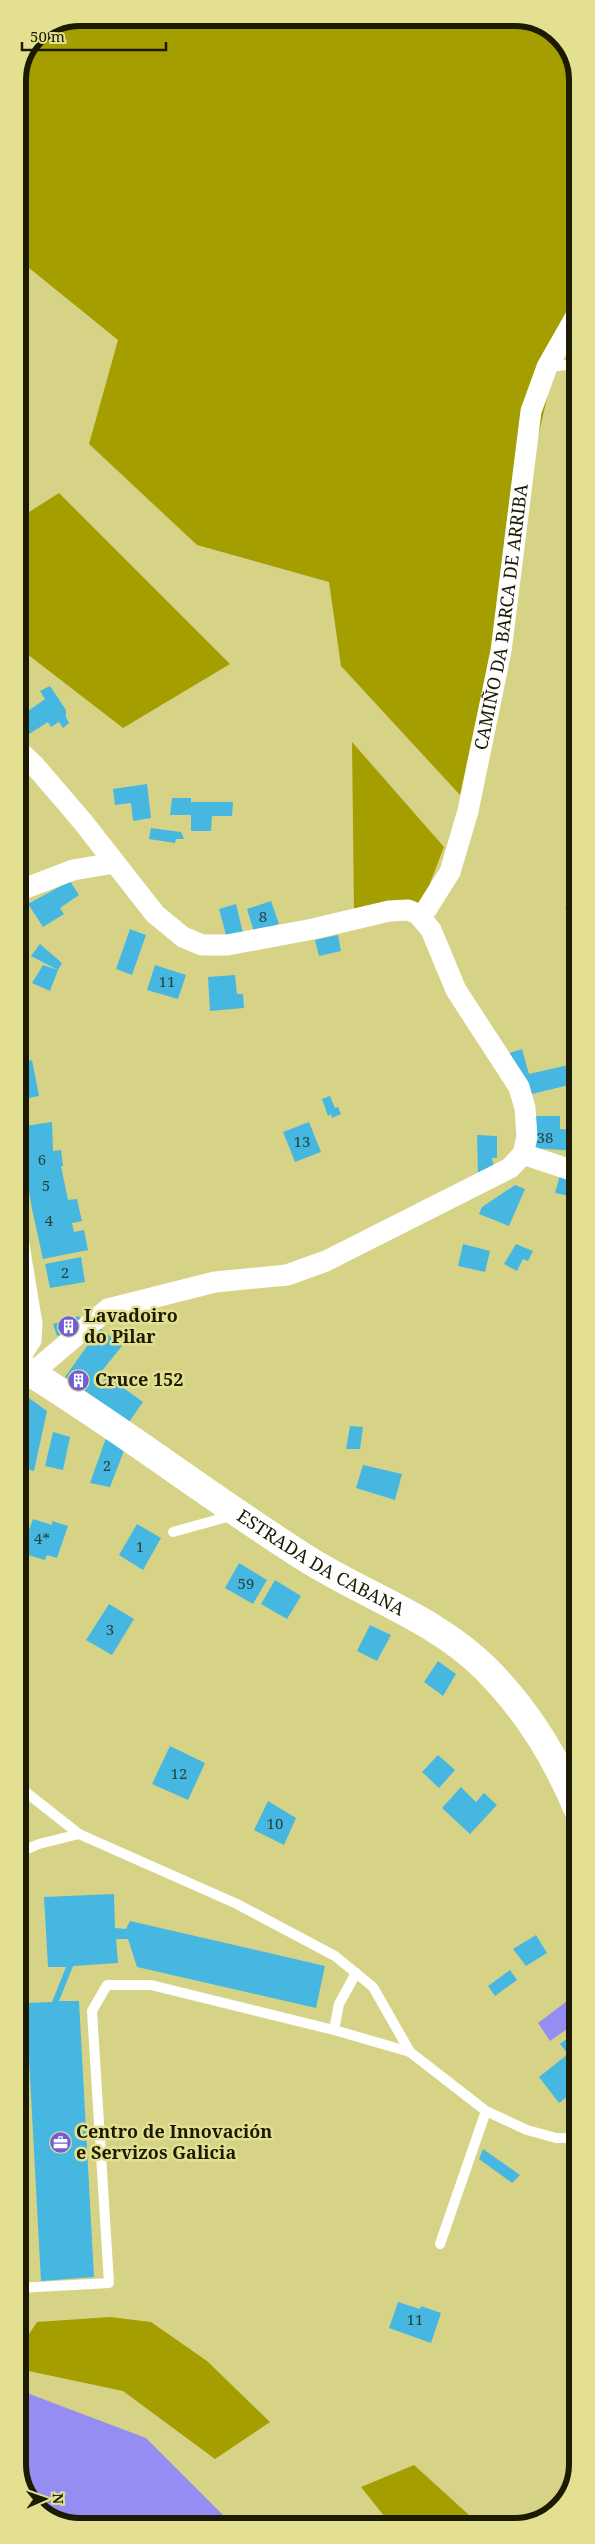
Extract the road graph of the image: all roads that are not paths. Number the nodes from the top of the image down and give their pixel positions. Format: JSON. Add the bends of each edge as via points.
{"nodes":[{"id":1,"x":569,"y":328,"type":"edge"},
{"id":2,"x":569,"y":365,"type":"edge"},
{"id":3,"x":547,"y":367,"type":"junction"},
{"id":4,"x":26,"y":758,"type":"edge"},
{"id":5,"x":114,"y":863,"type":"junction"},
{"id":6,"x":26,"y":888,"type":"edge"},
{"id":7,"x":421,"y":918,"type":"junction"},
{"id":8,"x":523,"y":1154,"type":"junction"},
{"id":9,"x":569,"y":1169,"type":"edge"},
{"id":10,"x":26,"y":1288,"type":"edge"},
{"id":11,"x":26,"y":1356,"type":"edge"},
{"id":12,"x":26,"y":1364,"type":"edge"},
{"id":13,"x":26,"y":1368,"type":"edge"},
{"id":14,"x":240,"y":1514,"type":"junction"},
{"id":15,"x":173,"y":1532,"type":"dead end"},
{"id":16,"x":26,"y":1792,"type":"edge"},
{"id":17,"x":569,"y":1792,"type":"edge"},
{"id":18,"x":79,"y":1834,"type":"junction"},
{"id":19,"x":26,"y":1850,"type":"edge"},
{"id":20,"x":356,"y":1973,"type":"junction"},
{"id":21,"x":334,"y":2030,"type":"junction"},
{"id":22,"x":410,"y":2052,"type":"junction"},
{"id":23,"x":486,"y":2111,"type":"junction"},
{"id":24,"x":569,"y":2138,"type":"edge"},
{"id":25,"x":440,"y":2244,"type":"dead end"},
{"id":26,"x":26,"y":2288,"type":"edge"}],
"edges":[{"from":1,"to":3,"type":"street","name":"CAMIÑO DA BARCA DE ARRIBA"},
{"from":2,"to":3,"type":"lane"},
{"from":3,"to":7,"type":"street","name":"CAMIÑO DA BARCA DE ARRIBA","via":[[531,411],[501,651],[468,811],[450,872]]},
{"from":4,"to":5,"type":"street"},
{"from":5,"to":6,"type":"street","via":[[73,870]]},
{"from":5,"to":7,"type":"street","via":[[155,914],[183,937],[202,945],[237,943],[389,911],[408,910]]},
{"from":7,"to":8,"type":"street","via":[[431,930],[456,990],[519,1087],[525,1108],[527,1137]]},
{"from":8,"to":9,"type":"street"},
{"from":8,"to":12,"type":"street","via":[[510,1168],[326,1262],[287,1275],[216,1282],[108,1309]]},
{"from":10,"to":11,"type":"street","via":[[32,1324]]},
{"from":13,"to":14,"type":"main road","name":"ESTRADA DA CABANA"},
{"from":14,"to":15,"type":"lane"},
{"from":14,"to":17,"type":"main road","name":"ESTRADA DA CABANA","via":[[337,1577],[436,1629],[486,1669],[516,1703],[549,1751]]},
{"from":16,"to":18,"type":"lane"},
{"from":18,"to":19,"type":"lane"},
{"from":18,"to":20,"type":"lane","via":[[236,1904],[335,1956]]},
{"from":20,"to":21,"type":"lane","via":[[339,2004]]},
{"from":20,"to":22,"type":"lane","via":[[373,1987]]},
{"from":21,"to":22,"type":"lane"},
{"from":21,"to":26,"type":"lane","via":[[151,1985],[107,1985],[92,2012],[109,2283]]},
{"from":22,"to":23,"type":"lane"},
{"from":23,"to":24,"type":"lane","via":[[527,2130]]},
{"from":23,"to":25,"type":"lane"}]}
